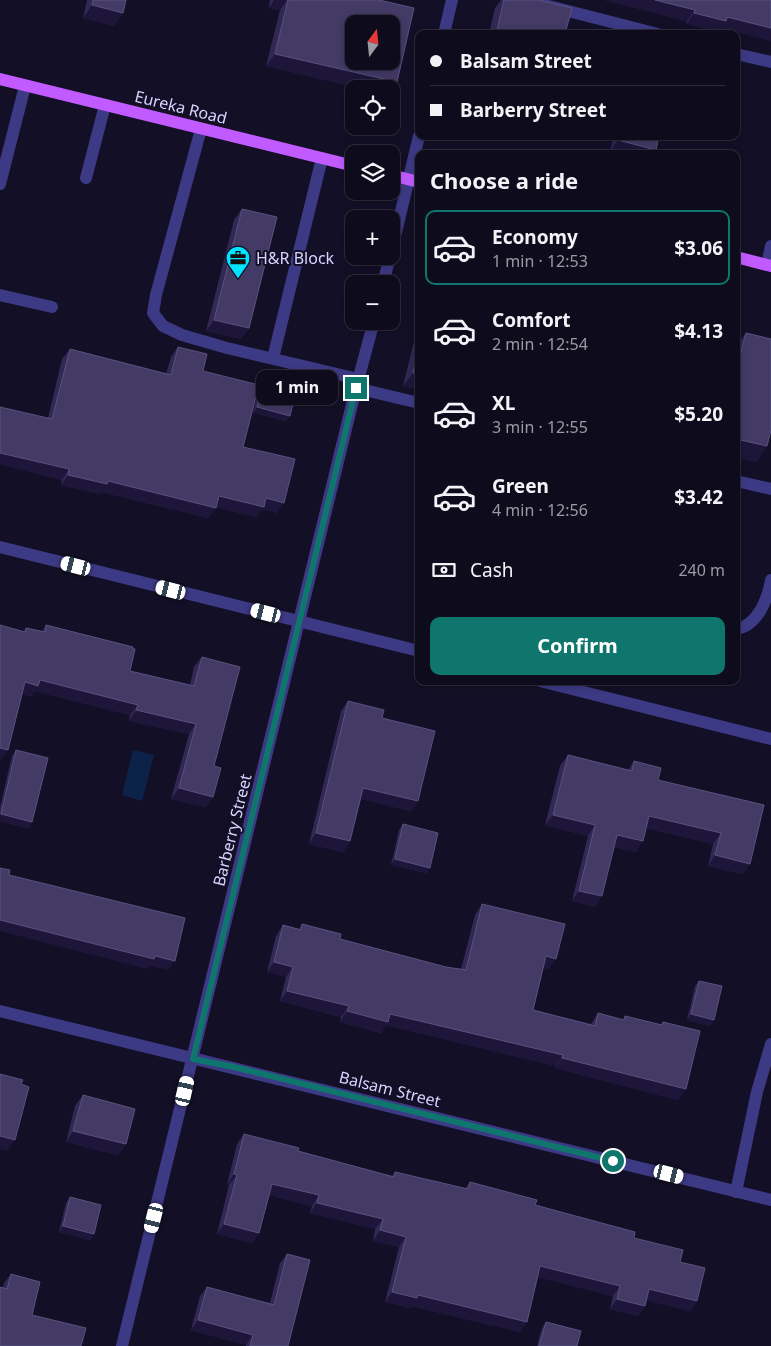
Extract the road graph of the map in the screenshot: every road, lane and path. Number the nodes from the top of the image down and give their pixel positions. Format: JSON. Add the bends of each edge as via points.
{"nodes":[{"id":1,"x":452,"y":0,"type":"edge"},
{"id":2,"x":525,"y":0,"type":"edge"},
{"id":3,"x":445,"y":30,"type":"edge"},
{"id":4,"x":642,"y":30,"type":"edge"},
{"id":5,"x":740,"y":55,"type":"edge"},
{"id":6,"x":771,"y":62,"type":"edge"},
{"id":7,"x":0,"y":79,"type":"edge"},
{"id":8,"x":25,"y":86,"type":"junction"},
{"id":9,"x":105,"y":105,"type":"junction"},
{"id":10,"x":201,"y":129,"type":"junction"},
{"id":11,"x":322,"y":158,"type":"junction"},
{"id":12,"x":345,"y":164,"type":"edge"},
{"id":13,"x":400,"y":177,"type":"edge"},
{"id":14,"x":86,"y":178,"type":"dead end"},
{"id":15,"x":414,"y":180,"type":"edge"},
{"id":16,"x":0,"y":184,"type":"edge"},
{"id":17,"x":400,"y":226,"type":"edge"},
{"id":18,"x":771,"y":246,"type":"edge"},
{"id":19,"x":740,"y":259,"type":"edge"},
{"id":20,"x":769,"y":265,"type":"edge"},
{"id":21,"x":0,"y":295,"type":"edge"},
{"id":22,"x":52,"y":307,"type":"dead end"},
{"id":23,"x":372,"y":330,"type":"edge"},
{"id":24,"x":273,"y":358,"type":"junction"},
{"id":25,"x":357,"y":384,"type":"junction"},
{"id":26,"x":415,"y":402,"type":"edge"},
{"id":27,"x":740,"y":482,"type":"edge"},
{"id":28,"x":771,"y":490,"type":"edge"},
{"id":29,"x":0,"y":547,"type":"edge"},
{"id":30,"x":771,"y":580,"type":"edge"},
{"id":31,"x":298,"y":622,"type":"junction"},
{"id":32,"x":740,"y":628,"type":"edge"},
{"id":33,"x":415,"y":650,"type":"edge"},
{"id":34,"x":556,"y":685,"type":"edge"},
{"id":35,"x":771,"y":739,"type":"edge"},
{"id":36,"x":0,"y":1011,"type":"edge"},
{"id":37,"x":771,"y":1044,"type":"edge"},
{"id":38,"x":193,"y":1059,"type":"junction"},
{"id":39,"x":736,"y":1192,"type":"junction"},
{"id":40,"x":771,"y":1200,"type":"edge"},
{"id":41,"x":122,"y":1346,"type":"edge"}],
"edges":[{"from":1,"to":3,"type":"street"},
{"from":2,"to":4,"type":"street"},
{"from":5,"to":6,"type":"street"},
{"from":7,"to":8,"type":"main road","name":"Eureka Road"},
{"from":8,"to":9,"type":"main road","name":"Eureka Road"},
{"from":8,"to":16,"type":"street"},
{"from":9,"to":10,"type":"main road","name":"Eureka Road"},
{"from":9,"to":14,"type":"street"},
{"from":10,"to":11,"type":"main road","name":"Eureka Road"},
{"from":10,"to":24,"type":"street","via":[[153,313],[163,326],[182,335]]},
{"from":11,"to":12,"type":"main road","name":"Eureka Road"},
{"from":11,"to":24,"type":"street"},
{"from":13,"to":15,"type":"main road"},
{"from":15,"to":17,"type":"street"},
{"from":18,"to":20,"type":"street"},
{"from":19,"to":20,"type":"main road"},
{"from":21,"to":22,"type":"street"},
{"from":23,"to":25,"type":"street","name":"Barberry Street"},
{"from":24,"to":25,"type":"street"},
{"from":25,"to":26,"type":"street"},
{"from":25,"to":31,"type":"street","name":"Barberry Street"},
{"from":27,"to":28,"type":"street"},
{"from":29,"to":31,"type":"street"},
{"from":30,"to":32,"type":"street","via":[[759,614]]},
{"from":31,"to":33,"type":"street"},
{"from":31,"to":38,"type":"street","name":"Barberry Street"},
{"from":34,"to":35,"type":"street"},
{"from":36,"to":38,"type":"street","name":"Balsam Street"},
{"from":37,"to":39,"type":"street","via":[[757,1092]]},
{"from":38,"to":39,"type":"street","name":"Balsam Street"},
{"from":38,"to":41,"type":"street","name":"Barberry Street"},
{"from":39,"to":40,"type":"street","name":"Balsam Street"}]}
